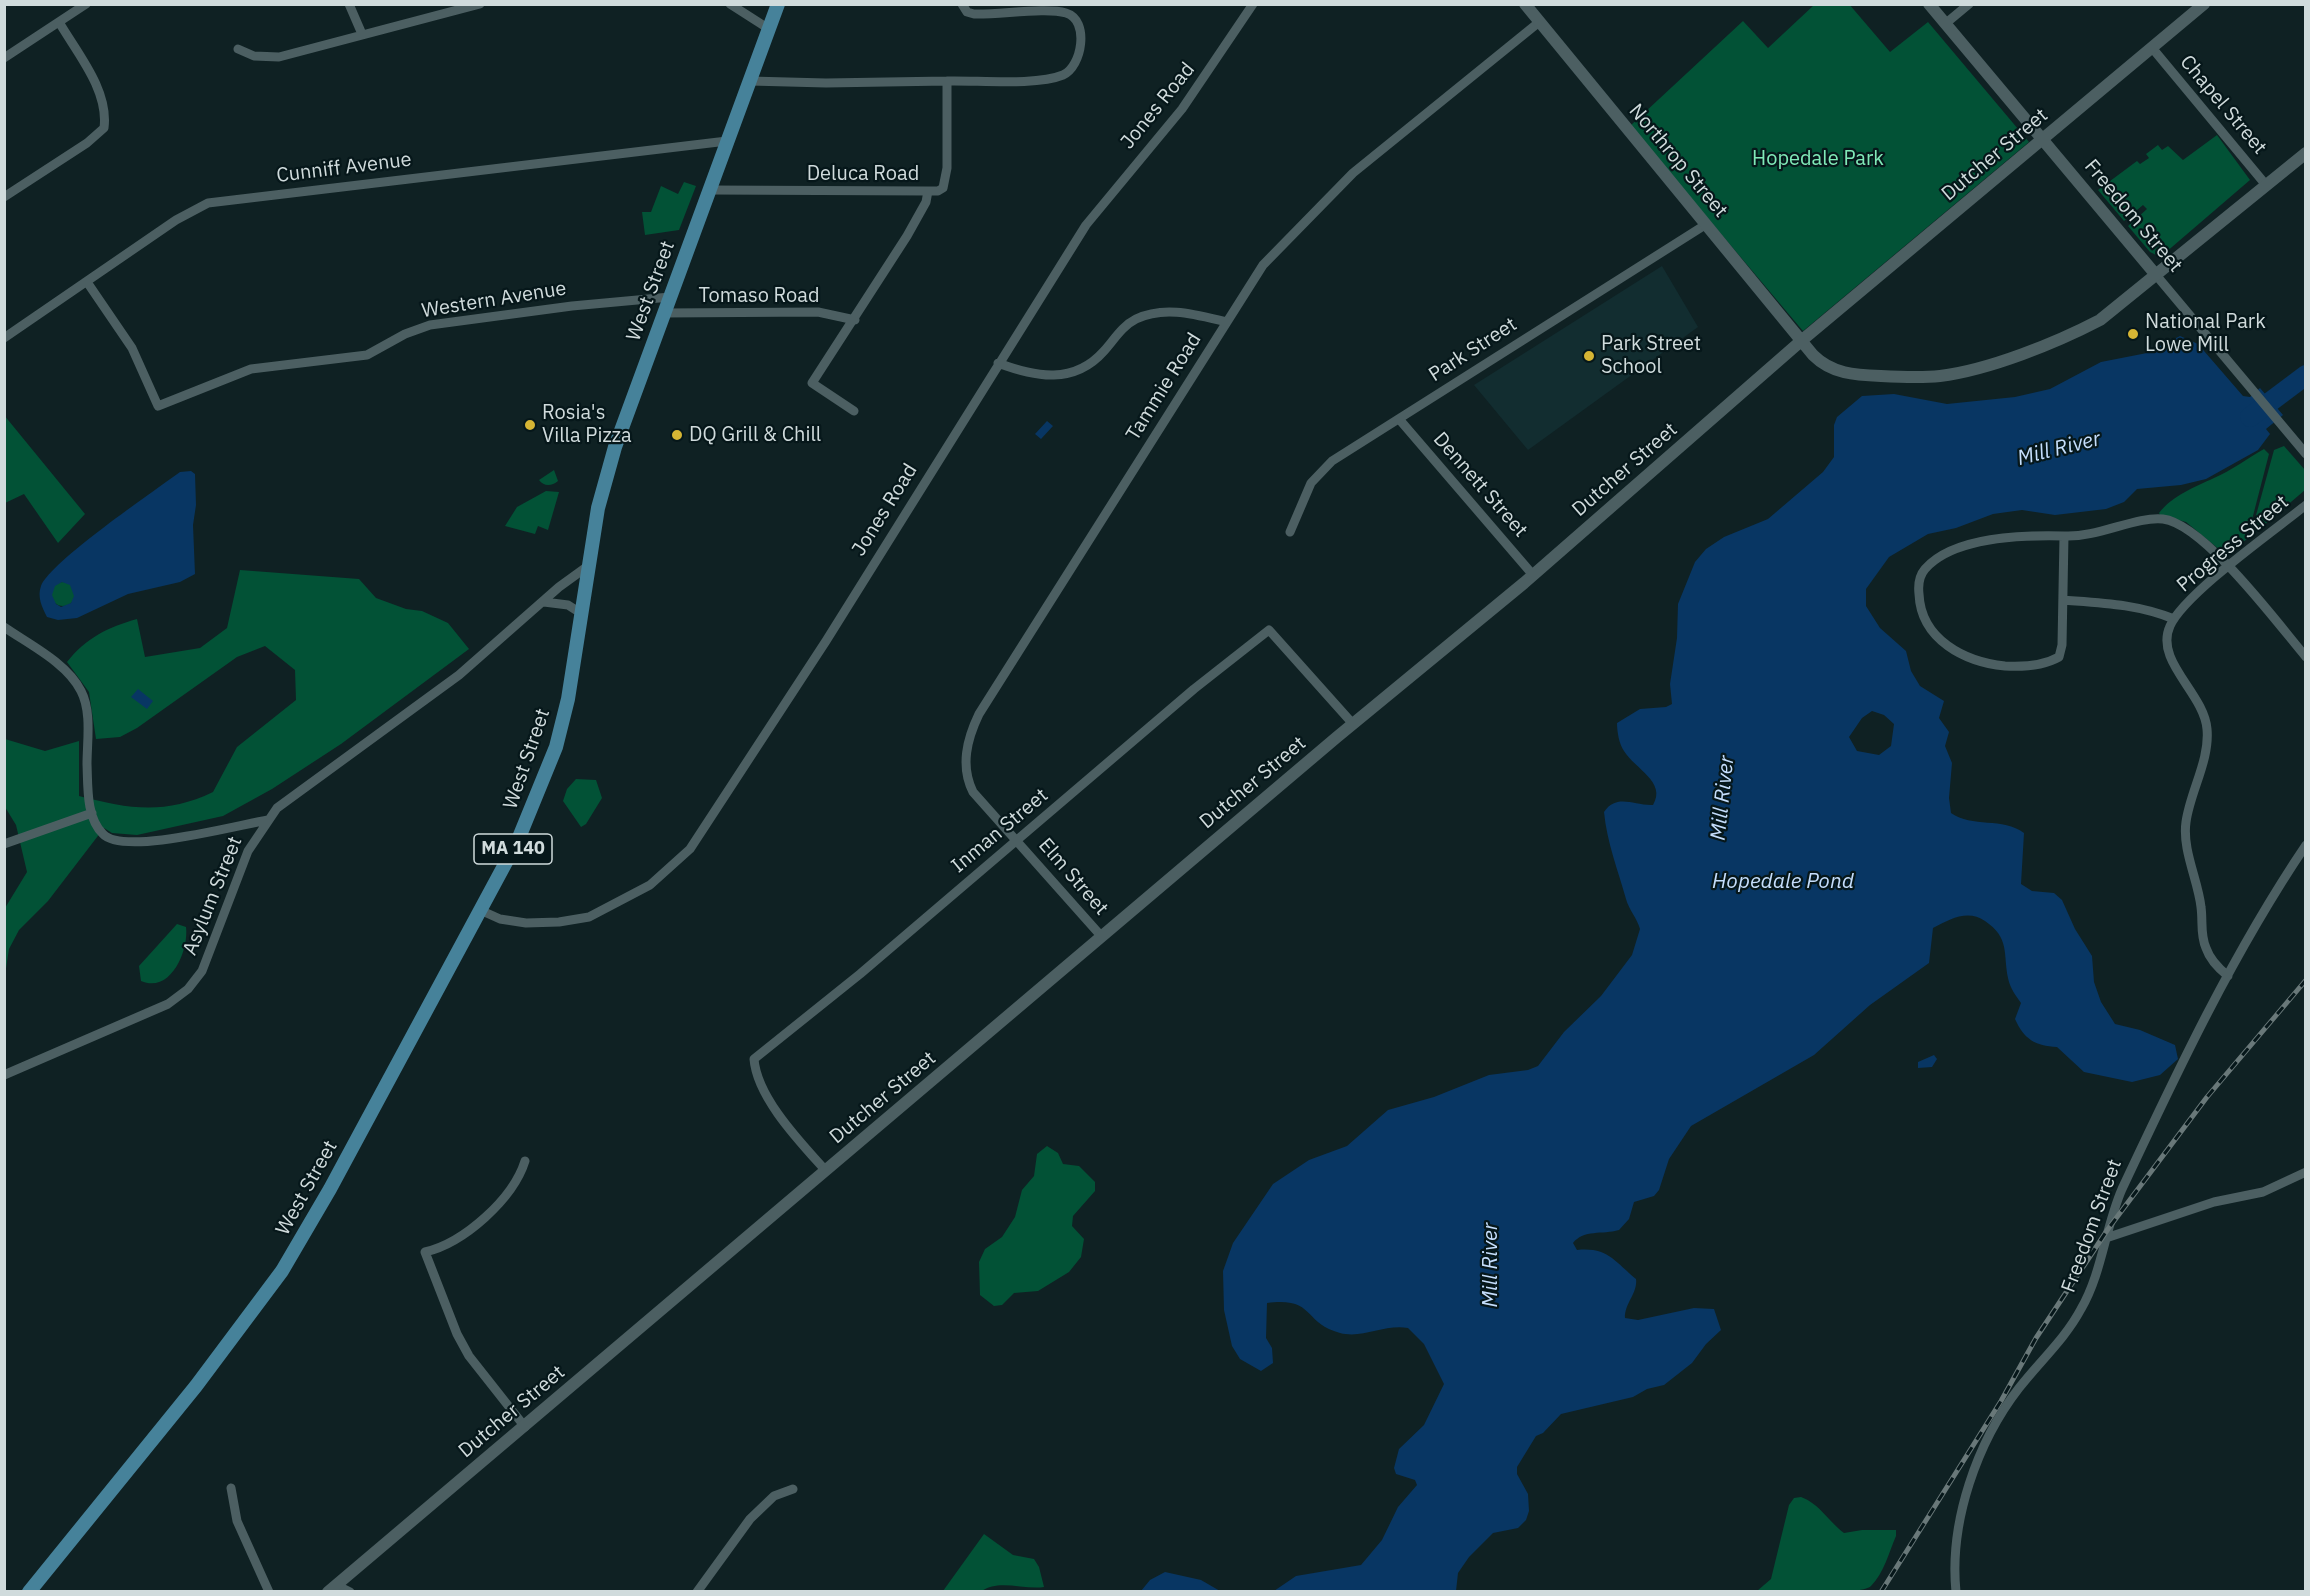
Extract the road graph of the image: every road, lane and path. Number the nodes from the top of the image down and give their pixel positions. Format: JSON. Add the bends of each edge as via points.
{"nodes":[{"id":1,"x":86,"y":4,"type":"edge"},
{"id":2,"x":348,"y":4,"type":"edge"},
{"id":3,"x":480,"y":4,"type":"edge"},
{"id":4,"x":730,"y":4,"type":"edge"},
{"id":5,"x":778,"y":4,"type":"edge"},
{"id":6,"x":962,"y":4,"type":"edge"},
{"id":7,"x":1253,"y":4,"type":"edge"},
{"id":8,"x":1525,"y":4,"type":"edge"},
{"id":9,"x":1929,"y":4,"type":"edge"},
{"id":10,"x":1969,"y":4,"type":"edge"},
{"id":11,"x":2204,"y":4,"type":"edge"},
{"id":12,"x":59,"y":22,"type":"junction"},
{"id":13,"x":1538,"y":23,"type":"junction"},
{"id":14,"x":1945,"y":24,"type":"junction"},
{"id":15,"x":769,"y":29,"type":"junction"},
{"id":16,"x":362,"y":34,"type":"junction"},
{"id":17,"x":238,"y":49,"type":"dead end"},
{"id":18,"x":2153,"y":49,"type":"junction"},
{"id":19,"x":4,"y":58,"type":"edge"},
{"id":20,"x":750,"y":81,"type":"junction"},
{"id":21,"x":947,"y":81,"type":"junction"},
{"id":22,"x":2044,"y":140,"type":"junction"},
{"id":23,"x":727,"y":141,"type":"junction"},
{"id":24,"x":2306,"y":153,"type":"edge"},
{"id":25,"x":2266,"y":185,"type":"junction"},
{"id":26,"x":710,"y":190,"type":"junction"},
{"id":27,"x":928,"y":191,"type":"junction"},
{"id":28,"x":4,"y":197,"type":"edge"},
{"id":29,"x":1705,"y":225,"type":"junction"},
{"id":30,"x":2156,"y":275,"type":"junction"},
{"id":31,"x":87,"y":282,"type":"junction"},
{"id":32,"x":670,"y":297,"type":"junction"},
{"id":33,"x":664,"y":314,"type":"junction"},
{"id":34,"x":855,"y":320,"type":"junction"},
{"id":35,"x":1227,"y":322,"type":"junction"},
{"id":36,"x":4,"y":338,"type":"edge"},
{"id":37,"x":1801,"y":341,"type":"junction"},
{"id":38,"x":998,"y":363,"type":"junction"},
{"id":39,"x":854,"y":411,"type":"dead end"},
{"id":40,"x":1399,"y":418,"type":"junction"},
{"id":41,"x":2306,"y":454,"type":"edge"},
{"id":42,"x":2306,"y":505,"type":"edge"},
{"id":43,"x":1290,"y":532,"type":"dead end"},
{"id":44,"x":2064,"y":536,"type":"junction"},
{"id":45,"x":588,"y":566,"type":"junction"},
{"id":46,"x":2228,"y":568,"type":"junction"},
{"id":47,"x":1533,"y":575,"type":"junction"},
{"id":48,"x":2063,"y":600,"type":"junction"},
{"id":49,"x":544,"y":602,"type":"junction"},
{"id":50,"x":582,"y":614,"type":"junction"},
{"id":51,"x":2174,"y":619,"type":"junction"},
{"id":52,"x":4,"y":627,"type":"edge"},
{"id":53,"x":2306,"y":657,"type":"edge"},
{"id":54,"x":1353,"y":724,"type":"junction"},
{"id":55,"x":92,"y":813,"type":"junction"},
{"id":56,"x":268,"y":820,"type":"junction"},
{"id":57,"x":1017,"y":840,"type":"junction"},
{"id":58,"x":4,"y":844,"type":"edge"},
{"id":59,"x":2306,"y":845,"type":"edge"},
{"id":60,"x":480,"y":910,"type":"junction"},
{"id":61,"x":1102,"y":937,"type":"junction"},
{"id":62,"x":2228,"y":976,"type":"junction"},
{"id":63,"x":4,"y":1075,"type":"edge"},
{"id":64,"x":525,"y":1161,"type":"dead end"},
{"id":65,"x":826,"y":1172,"type":"junction"},
{"id":66,"x":2306,"y":1172,"type":"edge"},
{"id":67,"x":2106,"y":1238,"type":"junction"},
{"id":68,"x":525,"y":1427,"type":"junction"},
{"id":69,"x":231,"y":1488,"type":"dead end"},
{"id":70,"x":793,"y":1489,"type":"dead end"},
{"id":71,"x":332,"y":1588,"type":"edge"},
{"id":72,"x":29,"y":1592,"type":"edge"},
{"id":73,"x":269,"y":1592,"type":"edge"},
{"id":74,"x":350,"y":1592,"type":"edge"},
{"id":75,"x":697,"y":1592,"type":"edge"},
{"id":76,"x":1956,"y":1592,"type":"edge"}],
"edges":[{"from":1,"to":12,"type":"street"},
{"from":2,"to":16,"type":"street"},
{"from":3,"to":16,"type":"street"},
{"from":4,"to":15,"type":"street"},
{"from":5,"to":15,"type":"main road","name":"West Street","number":"MA 140"},
{"from":6,"to":21,"type":"street","via":[[974,14],[1070,14],[1077,20],[1080,52],[1070,70],[1055,77]]},
{"from":7,"to":38,"type":"street","name":"Jones Road","via":[[1182,109],[1086,225]]},
{"from":8,"to":13,"type":"street","name":"Northrop Street"},
{"from":9,"to":14,"type":"street","name":"Freedom Street"},
{"from":10,"to":14,"type":"street"},
{"from":11,"to":18,"type":"street","name":"Dutcher Street"},
{"from":12,"to":19,"type":"street"},
{"from":12,"to":28,"type":"street","via":[[94,80],[102,100],[104,128]]},
{"from":13,"to":29,"type":"street","name":"Northrop Street"},
{"from":13,"to":35,"type":"street","name":"Tammie Road","via":[[1336,187],[1263,265]]},
{"from":14,"to":22,"type":"street","name":"Freedom Street"},
{"from":15,"to":20,"type":"main road","name":"West Street","number":"MA 140"},
{"from":16,"to":17,"type":"street","via":[[279,57],[254,56]]},
{"from":18,"to":22,"type":"street","name":"Dutcher Street"},
{"from":18,"to":25,"type":"street","name":"Chapel Street"},
{"from":20,"to":21,"type":"street"},
{"from":20,"to":23,"type":"main road","name":"West Street","number":"MA 140"},
{"from":21,"to":27,"type":"street","name":"Deluca Road","via":[[947,168],[943,188]]},
{"from":22,"to":30,"type":"street","name":"Freedom Street"},
{"from":22,"to":37,"type":"street","name":"Dutcher Street"},
{"from":23,"to":26,"type":"main road","name":"West Street","number":"MA 140"},
{"from":23,"to":31,"type":"street","name":"Cunniff Avenue","via":[[215,202],[176,220]]},
{"from":24,"to":25,"type":"street","name":"Northrop Street"},
{"from":25,"to":30,"type":"street","name":"Northrop Street"},
{"from":26,"to":27,"type":"street","name":"Deluca Road"},
{"from":26,"to":32,"type":"main road","name":"West Street","number":"MA 140"},
{"from":27,"to":34,"type":"street","via":[[922,211]]},
{"from":29,"to":37,"type":"street","name":"Northrop Street"},
{"from":29,"to":40,"type":"street","name":"Park Street"},
{"from":30,"to":37,"type":"street","name":"Northrop Street","via":[[2100,320],[2081,330],[1954,374],[1914,377],[1840,372],[1821,363]]},
{"from":30,"to":41,"type":"street","name":"Freedom Street"},
{"from":31,"to":32,"type":"street","name":"Western Avenue","via":[[132,348],[158,406],[251,369],[368,355],[430,325]]},
{"from":31,"to":36,"type":"street","name":"Cunniff Avenue"},
{"from":32,"to":33,"type":"main road","name":"West Street","number":"MA 140"},
{"from":33,"to":34,"type":"street","name":"Tomaso Road","via":[[818,312]]},
{"from":33,"to":45,"type":"main road","name":"West Street","number":"MA 140","via":[[615,447],[598,508]]},
{"from":34,"to":39,"type":"street","via":[[812,383]]},
{"from":35,"to":38,"type":"street","via":[[1173,311],[1147,315],[1125,327],[1096,360],[1062,376],[1028,374]]},
{"from":35,"to":57,"type":"street","name":"Tammie Road","via":[[973,726],[966,756],[970,787]]},
{"from":37,"to":47,"type":"street","name":"Dutcher Street"},
{"from":38,"to":60,"type":"street","name":"Jones Road","via":[[826,641],[690,849],[651,885],[589,917],[526,923],[500,919]]},
{"from":40,"to":43,"type":"street","name":"Park Street","via":[[1320,471],[1307,490]]},
{"from":40,"to":47,"type":"street","name":"Dennett Street"},
{"from":42,"to":46,"type":"street","name":"Progress Street"},
{"from":44,"to":46,"type":"street","via":[[2088,536],[2161,519],[2194,533]]},
{"from":44,"to":48,"type":"street"},
{"from":44,"to":48,"type":"street","via":[[2013,535],[1960,548],[1926,568],[1918,588],[1922,614],[1946,646],[1971,658],[2012,666],[2044,663],[2059,657]]},
{"from":45,"to":49,"type":"street","name":"Asylum Street"},
{"from":45,"to":50,"type":"main road","name":"West Street","number":"MA 140"},
{"from":46,"to":51,"type":"street","name":"Progress Street"},
{"from":46,"to":53,"type":"street"},
{"from":47,"to":54,"type":"street","name":"Dutcher Street"},
{"from":48,"to":51,"type":"street","via":[[2127,604]]},
{"from":49,"to":50,"type":"street","via":[[568,605]]},
{"from":49,"to":56,"type":"street","name":"Asylum Street","via":[[459,675],[293,796]]},
{"from":50,"to":60,"type":"main road","name":"West Street","number":"MA 140","via":[[568,699],[552,757],[518,840]]},
{"from":51,"to":62,"type":"street","name":"Progress Street","via":[[2166,640],[2167,649],[2201,706],[2207,728],[2205,754],[2188,810],[2186,840],[2202,909],[2203,938],[2216,966]]},
{"from":52,"to":55,"type":"street","via":[[56,663],[82,692]]},
{"from":54,"to":57,"type":"street","name":"Inman Street","via":[[1269,630]]},
{"from":54,"to":61,"type":"street","name":"Dutcher Street"},
{"from":55,"to":56,"type":"street","via":[[107,838],[130,843]]},
{"from":55,"to":58,"type":"street"},
{"from":56,"to":63,"type":"street","name":"Asylum Street","via":[[248,851],[207,960],[188,989],[168,1004]]},
{"from":57,"to":61,"type":"street","name":"Elm Street"},
{"from":57,"to":65,"type":"street","name":"Inman Street","via":[[754,1059],[755,1075],[776,1108]]},
{"from":59,"to":62,"type":"street","name":"Freedom Street","via":[[2266,904]]},
{"from":60,"to":72,"type":"main road","name":"West Street","number":"MA 140","via":[[282,1271],[196,1386]]},
{"from":61,"to":65,"type":"street","name":"Dutcher Street"},
{"from":62,"to":67,"type":"street","name":"Freedom Street","via":[[2121,1192]]},
{"from":64,"to":68,"type":"street","via":[[516,1183],[480,1220],[450,1244],[425,1252],[469,1356]]},
{"from":65,"to":68,"type":"street","name":"Dutcher Street"},
{"from":66,"to":67,"type":"street","via":[[2263,1192],[2214,1202]]},
{"from":67,"to":76,"type":"street","name":"Freedom Street","via":[[2082,1308],[2007,1405],[1974,1472],[1960,1521]]},
{"from":68,"to":71,"type":"street","name":"Dutcher Street"},
{"from":69,"to":73,"type":"street","via":[[237,1521]]},
{"from":70,"to":75,"type":"street","via":[[774,1496],[750,1519]]},
{"from":71,"to":74,"type":"street"}]}
